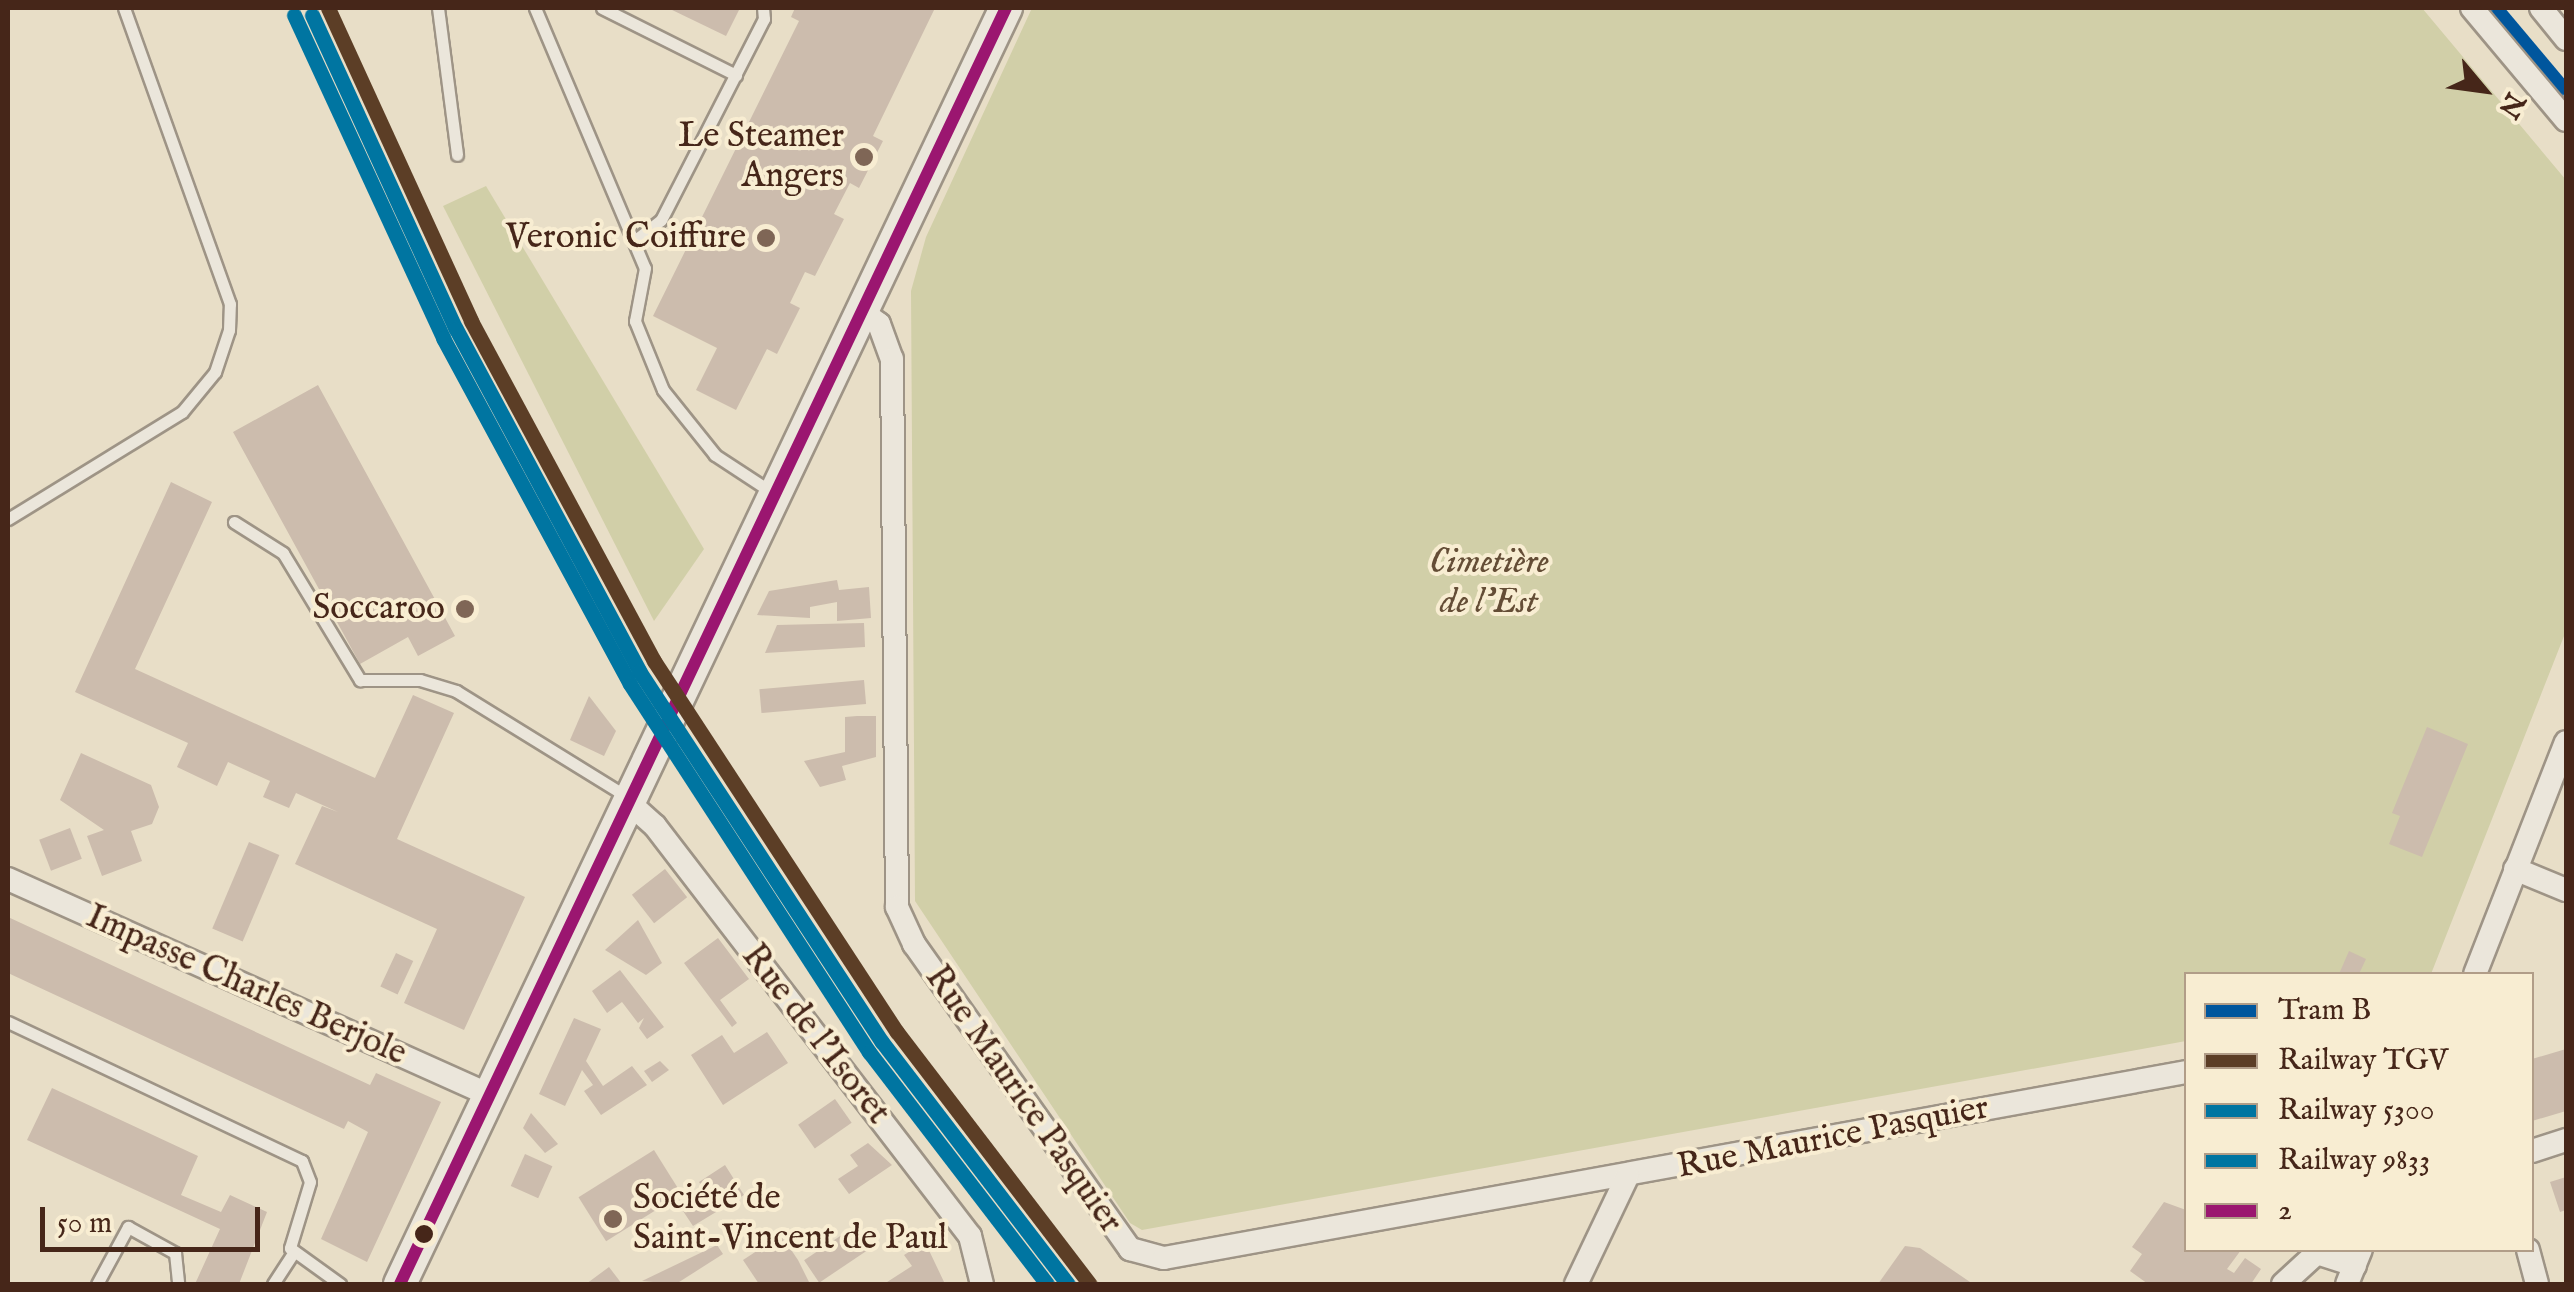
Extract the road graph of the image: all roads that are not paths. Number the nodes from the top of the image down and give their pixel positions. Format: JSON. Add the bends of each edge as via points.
{"nodes":[{"id":1,"x":124,"y":8,"type":"edge"},
{"id":2,"x":438,"y":8,"type":"edge"},
{"id":3,"x":535,"y":8,"type":"edge"},
{"id":4,"x":602,"y":8,"type":"edge"},
{"id":5,"x":763,"y":8,"type":"edge"},
{"id":6,"x":1006,"y":8,"type":"edge"},
{"id":7,"x":2472,"y":8,"type":"edge"},
{"id":8,"x":2540,"y":8,"type":"edge"},
{"id":9,"x":2566,"y":38,"type":"edge"},
{"id":10,"x":736,"y":75,"type":"junction"},
{"id":11,"x":2566,"y":120,"type":"edge"},
{"id":12,"x":457,"y":155,"type":"dead end"},
{"id":13,"x":634,"y":241,"type":"junction"},
{"id":14,"x":861,"y":311,"type":"junction"},
{"id":15,"x":773,"y":493,"type":"junction"},
{"id":16,"x":8,"y":519,"type":"edge"},
{"id":17,"x":234,"y":522,"type":"dead end"},
{"id":18,"x":2566,"y":742,"type":"edge"},
{"id":19,"x":628,"y":793,"type":"junction"},
{"id":20,"x":2515,"y":869,"type":"junction"},
{"id":21,"x":8,"y":878,"type":"edge"},
{"id":22,"x":2566,"y":890,"type":"edge"},
{"id":23,"x":2476,"y":972,"type":"edge"},
{"id":24,"x":8,"y":1022,"type":"edge"},
{"id":25,"x":2184,"y":1072,"type":"edge"},
{"id":26,"x":485,"y":1093,"type":"junction"},
{"id":27,"x":2566,"y":1140,"type":"edge"},
{"id":28,"x":2534,"y":1150,"type":"edge"},
{"id":29,"x":1627,"y":1176,"type":"junction"},
{"id":30,"x":2529,"y":1252,"type":"edge"},
{"id":31,"x":292,"y":1253,"type":"junction"},
{"id":32,"x":2304,"y":1256,"type":"edge"},
{"id":33,"x":2354,"y":1266,"type":"edge"},
{"id":34,"x":97,"y":1284,"type":"edge"},
{"id":35,"x":178,"y":1284,"type":"edge"},
{"id":36,"x":274,"y":1284,"type":"edge"},
{"id":37,"x":340,"y":1284,"type":"edge"},
{"id":38,"x":400,"y":1284,"type":"edge"},
{"id":39,"x":982,"y":1284,"type":"edge"},
{"id":40,"x":1576,"y":1284,"type":"edge"},
{"id":41,"x":2283,"y":1284,"type":"edge"},
{"id":42,"x":2537,"y":1284,"type":"edge"}],
"edges":[{"from":1,"to":16,"type":"lane","via":[[230,304],[229,330],[215,372],[182,412]]},
{"from":2,"to":12,"type":"lane"},
{"from":3,"to":13,"type":"lane"},
{"from":4,"to":10,"type":"lane"},
{"from":5,"to":10,"type":"lane"},
{"from":6,"to":14,"type":"street"},
{"from":7,"to":11,"type":"street"},
{"from":8,"to":9,"type":"street"},
{"from":10,"to":13,"type":"lane","via":[[661,220]]},
{"from":13,"to":15,"type":"lane","via":[[645,268],[636,321],[663,390],[715,456]]},
{"from":14,"to":15,"type":"street"},
{"from":14,"to":29,"type":"street","name":"Rue Maurice Pasquier","via":[[878,324],[892,359],[897,906],[914,944],[1116,1235],[1148,1258],[1164,1258]]},
{"from":15,"to":19,"type":"street"},
{"from":17,"to":19,"type":"lane","via":[[283,554],[352,675],[456,691]]},
{"from":18,"to":20,"type":"street"},
{"from":19,"to":26,"type":"street"},
{"from":19,"to":39,"type":"street","name":"Rue de l'Isoret","via":[[970,1236]]},
{"from":20,"to":22,"type":"street"},
{"from":20,"to":23,"type":"street"},
{"from":21,"to":26,"type":"street","name":"Impasse Charles Berjole"},
{"from":24,"to":31,"type":"lane","via":[[302,1161],[310,1182]]},
{"from":25,"to":29,"type":"street","name":"Rue Maurice Pasquier"},
{"from":26,"to":38,"type":"street"},
{"from":27,"to":28,"type":"street"},
{"from":29,"to":40,"type":"street"},
{"from":30,"to":42,"type":"street"},
{"from":31,"to":36,"type":"lane"},
{"from":31,"to":37,"type":"lane"},
{"from":32,"to":33,"type":"street","via":[[2330,1254]]},
{"from":32,"to":41,"type":"street"},
{"from":34,"to":35,"type":"lane","via":[[128,1227],[176,1253]]}]}
